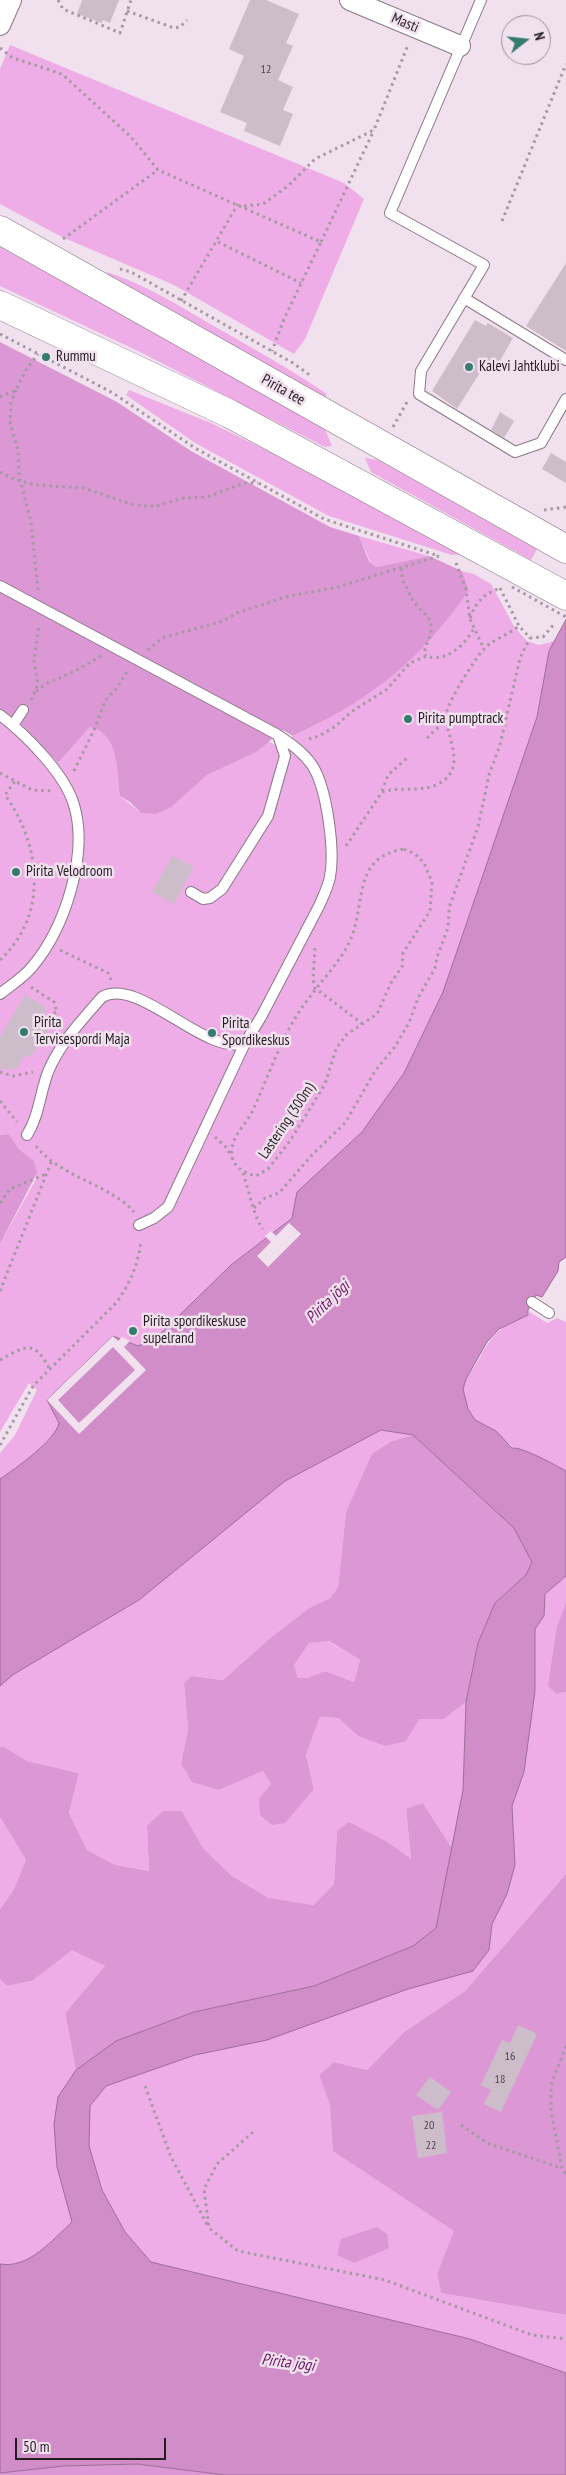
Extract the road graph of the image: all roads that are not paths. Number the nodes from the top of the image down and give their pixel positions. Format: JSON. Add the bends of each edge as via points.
{"nodes":[{"id":1,"x":10,"y":0,"type":"edge"},
{"id":2,"x":350,"y":0,"type":"edge"},
{"id":3,"x":481,"y":0,"type":"edge"},
{"id":4,"x":0,"y":24,"type":"edge"},
{"id":5,"x":460,"y":46,"type":"junction"},
{"id":6,"x":0,"y":230,"type":"edge"},
{"id":7,"x":464,"y":298,"type":"junction"},
{"id":8,"x":0,"y":305,"type":"edge"},
{"id":9,"x":566,"y":360,"type":"edge"},
{"id":10,"x":566,"y":399,"type":"edge"},
{"id":11,"x":566,"y":549,"type":"edge"},
{"id":12,"x":0,"y":586,"type":"edge"},
{"id":13,"x":566,"y":596,"type":"edge"},
{"id":14,"x":23,"y":710,"type":"dead end"},
{"id":15,"x":0,"y":715,"type":"edge"},
{"id":16,"x":13,"y":725,"type":"junction"},
{"id":17,"x":278,"y":734,"type":"junction"},
{"id":18,"x":191,"y":892,"type":"dead end"},
{"id":19,"x":0,"y":994,"type":"edge"},
{"id":20,"x":245,"y":1043,"type":"junction"},
{"id":21,"x":27,"y":1135,"type":"dead end"},
{"id":22,"x":139,"y":1224,"type":"road end"},
{"id":23,"x":532,"y":1302,"type":"dead end"},
{"id":24,"x":549,"y":1313,"type":"dead end"}],
"edges":[{"from":1,"to":4,"type":"street"},
{"from":2,"to":5,"type":"street","name":"Masti"},
{"from":3,"to":5,"type":"lane"},
{"from":5,"to":7,"type":"lane","via":[[390,213],[484,265]]},
{"from":6,"to":11,"type":"main road","name":"Pirita tee"},
{"from":7,"to":9,"type":"lane"},
{"from":7,"to":10,"type":"lane","via":[[421,371],[419,394],[515,452],[540,443]]},
{"from":8,"to":13,"type":"main road","via":[[230,414],[517,579]]},
{"from":12,"to":17,"type":"lane"},
{"from":14,"to":16,"type":"lane"},
{"from":15,"to":16,"type":"lane"},
{"from":16,"to":19,"type":"lane","via":[[39,752],[70,793],[77,818],[78,859],[65,906],[43,953],[20,980]]},
{"from":17,"to":18,"type":"lane","via":[[285,756],[268,816],[222,889],[203,899]]},
{"from":17,"to":20,"type":"lane","via":[[301,751],[319,778],[328,818],[331,867],[326,888],[306,932]]},
{"from":20,"to":21,"type":"lane","via":[[222,1043],[150,1005],[110,992],[61,1045],[47,1075],[36,1119]]},
{"from":20,"to":22,"type":"lane","via":[[168,1207]]},
{"from":23,"to":24,"type":"lane"}]}
